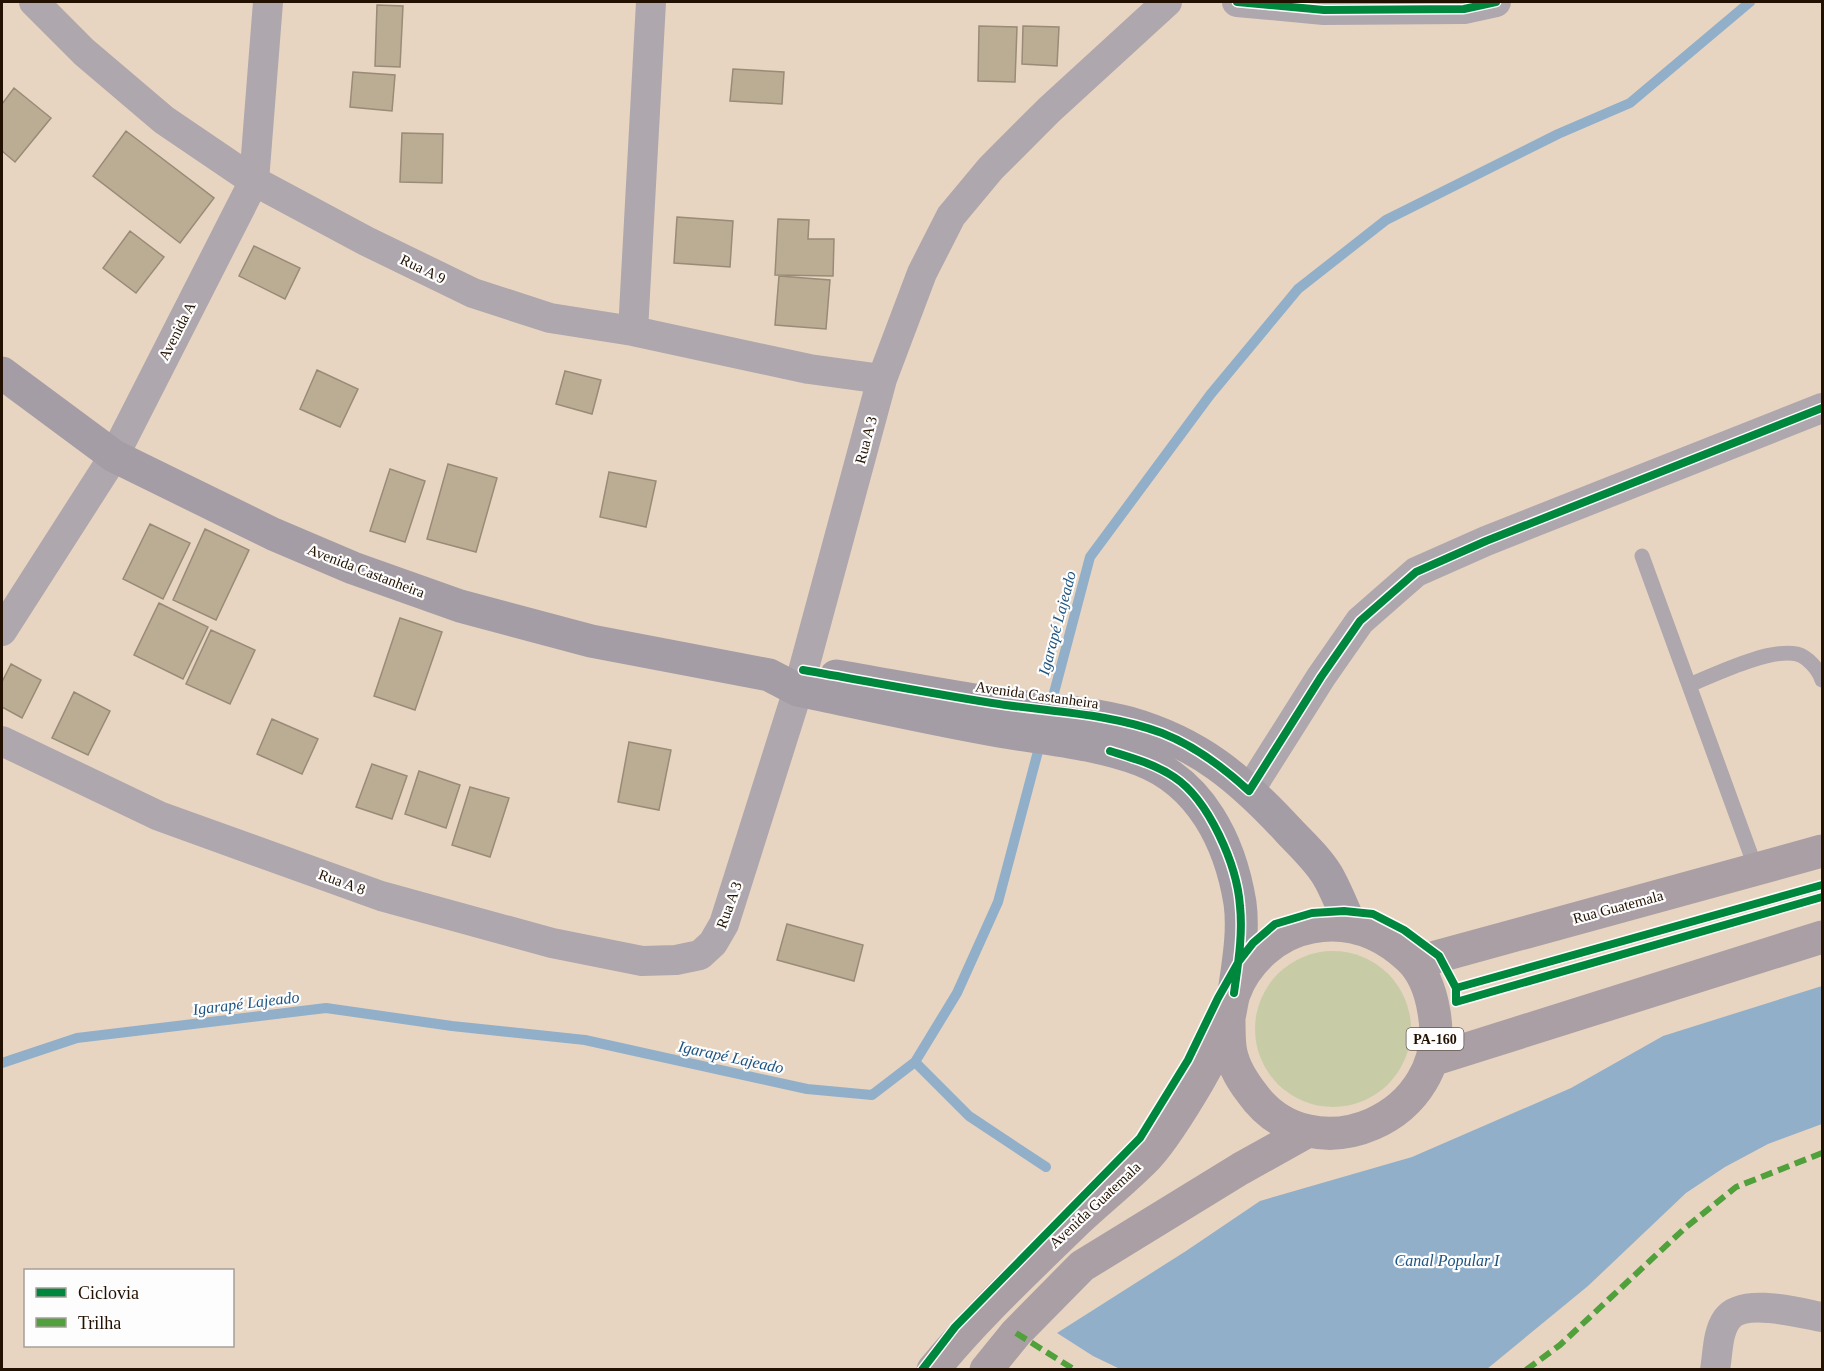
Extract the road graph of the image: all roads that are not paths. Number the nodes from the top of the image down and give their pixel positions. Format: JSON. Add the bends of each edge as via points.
{"nodes":[{"id":1,"x":34,"y":2,"type":"edge"},
{"id":2,"x":268,"y":2,"type":"edge"},
{"id":3,"x":651,"y":2,"type":"edge"},
{"id":4,"x":1167,"y":2,"type":"edge"},
{"id":5,"x":1237,"y":2,"type":"edge"},
{"id":6,"x":1496,"y":2,"type":"edge"},
{"id":7,"x":254,"y":181,"type":"junction"},
{"id":8,"x":633,"y":331,"type":"junction"},
{"id":9,"x":2,"y":373,"type":"edge"},
{"id":10,"x":882,"y":379,"type":"junction"},
{"id":11,"x":1822,"y":408,"type":"edge"},
{"id":12,"x":114,"y":456,"type":"junction"},
{"id":13,"x":1642,"y":556,"type":"dead end"},
{"id":14,"x":2,"y":631,"type":"edge"},
{"id":15,"x":801,"y":680,"type":"junction"},
{"id":16,"x":1822,"y":680,"type":"edge"},
{"id":17,"x":1689,"y":685,"type":"junction"},
{"id":18,"x":1054,"y":726,"type":"junction"},
{"id":19,"x":2,"y":741,"type":"edge"},
{"id":20,"x":1249,"y":791,"type":"junction"},
{"id":21,"x":1822,"y":851,"type":"edge"},
{"id":22,"x":1756,"y":869,"type":"junction"},
{"id":23,"x":1351,"y":926,"type":"junction"},
{"id":24,"x":1822,"y":937,"type":"edge"},
{"id":25,"x":700,"y":955,"type":"joint"},
{"id":26,"x":1414,"y":963,"type":"junction"},
{"id":27,"x":1232,"y":1006,"type":"junction"},
{"id":28,"x":1432,"y":1060,"type":"junction"},
{"id":29,"x":1308,"y":1131,"type":"junction"},
{"id":30,"x":1822,"y":1317,"type":"edge"},
{"id":31,"x":933,"y":1370,"type":"edge"},
{"id":32,"x":986,"y":1370,"type":"edge"},
{"id":33,"x":1715,"y":1370,"type":"edge"}],
"edges":[{"from":1,"to":7,"type":"street","name":"Rua A 9","via":[[84,52],[164,120]]},
{"from":2,"to":7,"type":"street","name":"Avenida A"},
{"from":3,"to":8,"type":"street"},
{"from":4,"to":10,"type":"street","name":"Rua A 3","via":[[1049,110],[991,168],[951,216],[922,273]]},
{"from":5,"to":6,"type":"street","via":[[1336,10],[1464,9]]},
{"from":7,"to":8,"type":"street","name":"Rua A 9","via":[[473,293],[550,318]]},
{"from":7,"to":12,"type":"street","name":"Avenida A"},
{"from":8,"to":10,"type":"street","name":"Rua A 9","via":[[809,369]]},
{"from":9,"to":12,"type":"street","name":"Avenida Castanheira"},
{"from":10,"to":15,"type":"street","name":"Rua A 3"},
{"from":11,"to":20,"type":"street","via":[[1416,572],[1360,621]]},
{"from":12,"to":14,"type":"street","name":"Avenida A"},
{"from":12,"to":15,"type":"street","name":"Avenida Castanheira","via":[[273,534],[460,606],[591,641]]},
{"from":13,"to":17,"type":"lane"},
{"from":15,"to":18,"type":"street","name":"Avenida Castanheira"},
{"from":15,"to":25,"type":"street","name":"Rua A 3","via":[[724,924],[714,943]]},
{"from":16,"to":17,"type":"lane","via":[[1819,669],[1798,654],[1758,658]]},
{"from":17,"to":22,"type":"lane"},
{"from":18,"to":20,"type":"street","name":"Avenida Castanheira","via":[[1118,721],[1163,734],[1197,750]]},
{"from":18,"to":27,"type":"street","name":"Avenida Castanheira","via":[[1175,778],[1203,805],[1232,867],[1240,904],[1241,947]]},
{"from":19,"to":25,"type":"street","name":"Rua A 8","via":[[159,816],[381,897],[552,944],[642,961]]},
{"from":20,"to":23,"type":"street","name":"Avenida Castanheira","via":[[1329,879]]},
{"from":21,"to":22,"type":"main road","name":"Rua Guatemala"},
{"from":22,"to":26,"type":"main road","name":"Rua Guatemala"},
{"from":23,"to":26,"type":"main road","number":"PA-160","via":[[1374,932],[1396,945]]},
{"from":23,"to":27,"type":"main road","number":"PA-160","via":[[1318,926],[1281,938],[1246,972]]},
{"from":24,"to":28,"type":"main road","number":"PA-160"},
{"from":26,"to":28,"type":"main road","number":"PA-160","via":[[1431,993],[1437,1026]]},
{"from":27,"to":29,"type":"main road","number":"PA-160","via":[[1230,1049],[1239,1076],[1257,1101],[1280,1120]]},
{"from":27,"to":31,"type":"main road","name":"Avenida Guatemala","number":"PA-160","via":[[1198,1082],[1148,1155],[963,1334]]},
{"from":28,"to":29,"type":"main road","number":"PA-160","via":[[1418,1088],[1388,1117],[1369,1127],[1339,1133]]},
{"from":29,"to":32,"type":"main road","via":[[1082,1266],[1016,1333]]},
{"from":30,"to":33,"type":"street","via":[[1762,1308],[1734,1312],[1721,1332]]}]}
